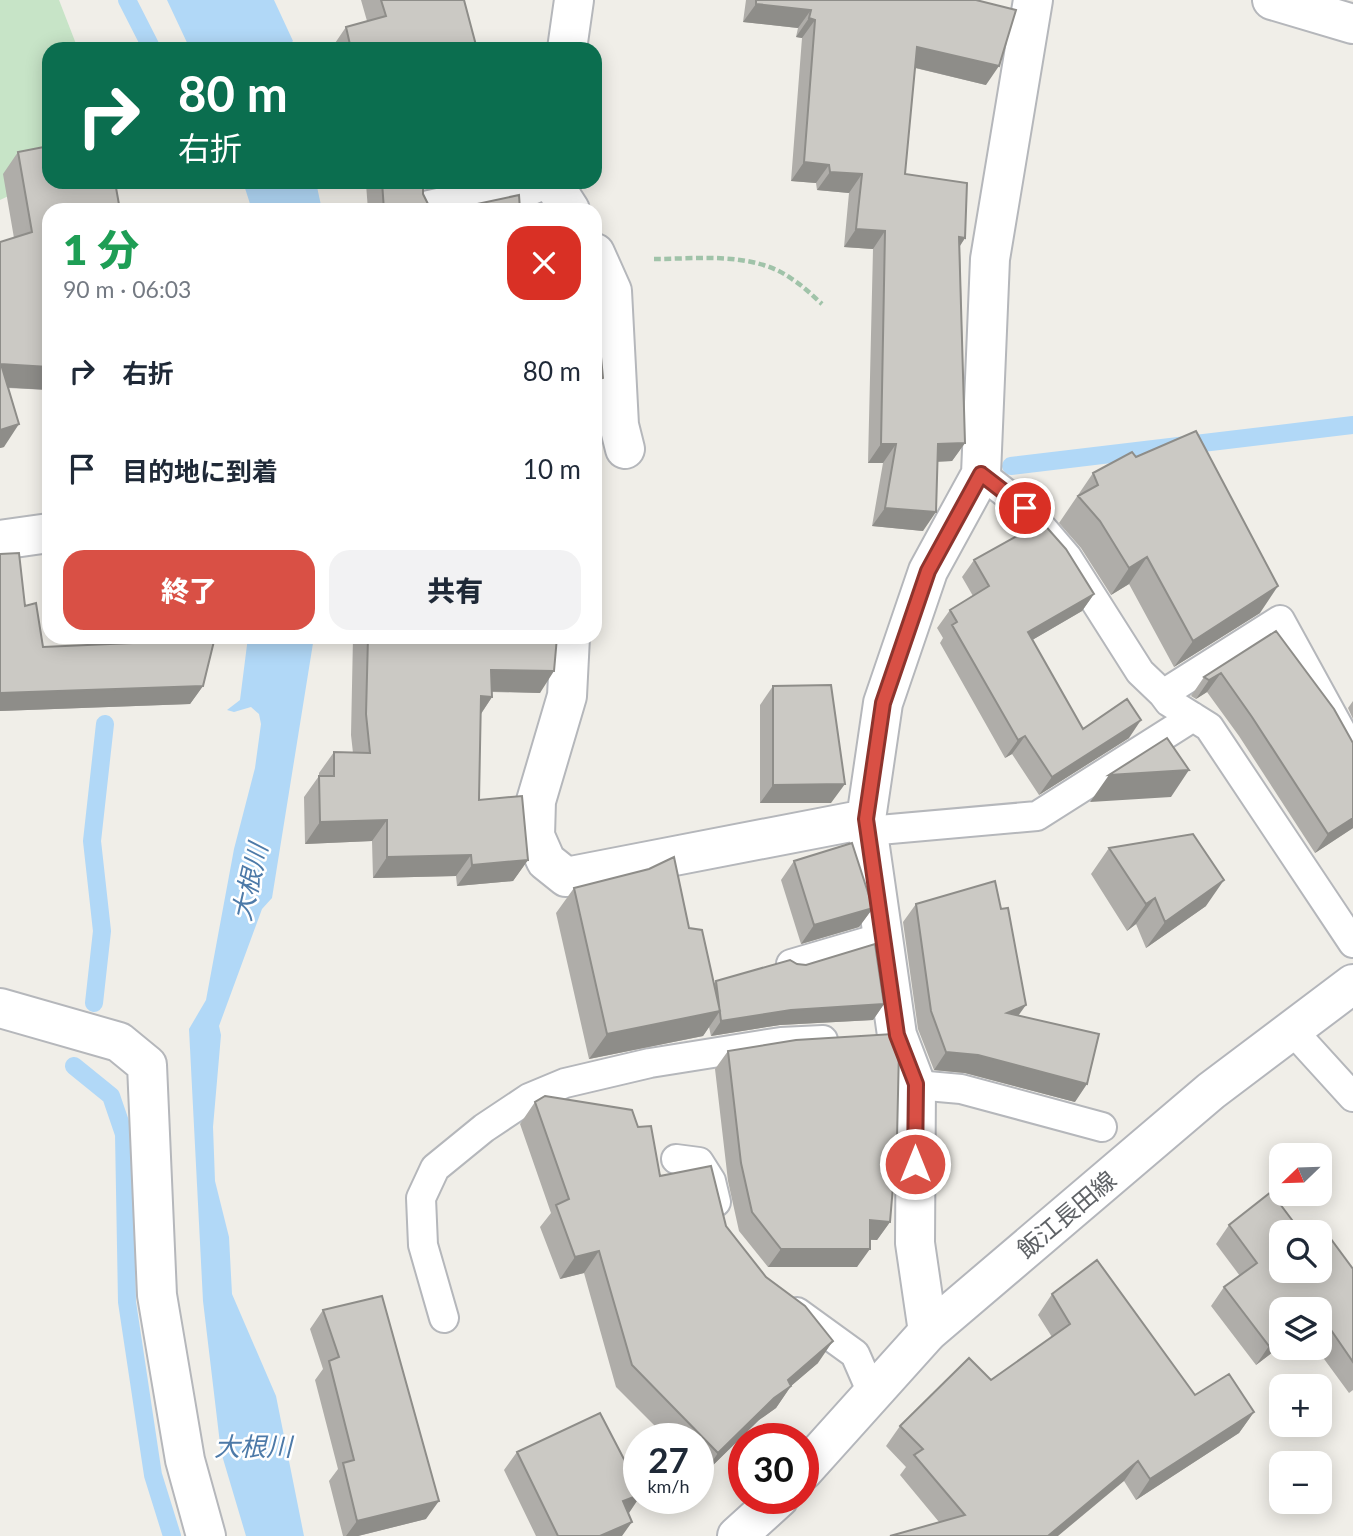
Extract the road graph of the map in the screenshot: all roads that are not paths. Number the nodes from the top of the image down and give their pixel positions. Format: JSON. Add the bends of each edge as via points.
{"nodes":[{"id":1,"x":574,"y":0,"type":"edge"},
{"id":2,"x":1034,"y":0,"type":"edge"},
{"id":3,"x":1272,"y":0,"type":"edge"},
{"id":4,"x":1353,"y":24,"type":"edge"},
{"id":5,"x":568,"y":42,"type":"edge"},
{"id":6,"x":522,"y":189,"type":"edge"},
{"id":7,"x":461,"y":203,"type":"edge"},
{"id":8,"x":602,"y":268,"type":"edge"},
{"id":9,"x":613,"y":444,"type":"edge"},
{"id":10,"x":981,"y":474,"type":"junction"},
{"id":11,"x":42,"y":534,"type":"edge"},
{"id":12,"x":0,"y":541,"type":"edge"},
{"id":13,"x":570,"y":644,"type":"edge"},
{"id":14,"x":1163,"y":694,"type":"junction"},
{"id":15,"x":1193,"y":717,"type":"junction"},
{"id":16,"x":1353,"y":753,"type":"edge"},
{"id":17,"x":867,"y":825,"type":"junction"},
{"id":18,"x":883,"y":937,"type":"junction"},
{"id":19,"x":1353,"y":943,"type":"edge"},
{"id":20,"x":791,"y":964,"type":"edge"},
{"id":21,"x":1353,"y":984,"type":"edge"},
{"id":22,"x":0,"y":1008,"type":"edge"},
{"id":23,"x":1292,"y":1030,"type":"junction"},
{"id":24,"x":871,"y":1037,"type":"junction"},
{"id":25,"x":916,"y":1084,"type":"junction"},
{"id":26,"x":1353,"y":1097,"type":"edge"},
{"id":27,"x":1102,"y":1127,"type":"dead end"},
{"id":28,"x":676,"y":1159,"type":"dead end"},
{"id":29,"x":722,"y":1226,"type":"edge"},
{"id":30,"x":773,"y":1295,"type":"edge"},
{"id":31,"x":444,"y":1318,"type":"dead end"},
{"id":32,"x":928,"y":1332,"type":"junction"},
{"id":33,"x":872,"y":1393,"type":"junction"},
{"id":34,"x":819,"y":1453,"type":"edge"},
{"id":35,"x":761,"y":1514,"type":"edge"},
{"id":36,"x":206,"y":1536,"type":"edge"},
{"id":37,"x":737,"y":1536,"type":"edge"}],
"edges":[{"from":1,"to":5,"type":"street"},
{"from":2,"to":10,"type":"street","via":[[990,259]]},
{"from":3,"to":4,"type":"street"},
{"from":6,"to":7,"type":"street"},
{"from":8,"to":9,"type":"street","via":[[612,291]]},
{"from":10,"to":14,"type":"lane","via":[[1025,508],[1067,556],[1140,672]]},
{"from":10,"to":17,"type":"street","via":[[928,571],[883,703]]},
{"from":11,"to":12,"type":"street"},
{"from":13,"to":17,"type":"street","via":[[567,696],[536,801],[535,836],[545,861],[566,877]]},
{"from":14,"to":15,"type":"lane"},
{"from":14,"to":16,"type":"lane","via":[[1280,620]]},
{"from":15,"to":17,"type":"lane","via":[[1037,816]]},
{"from":15,"to":19,"type":"lane","via":[[1209,727]]},
{"from":17,"to":18,"type":"street"},
{"from":18,"to":20,"type":"lane"},
{"from":18,"to":24,"type":"street"},
{"from":21,"to":23,"type":"street","name":"飯江長田線"},
{"from":22,"to":36,"type":"street","via":[[119,1042],[147,1065],[157,1295],[185,1460]]},
{"from":23,"to":26,"type":"lane"},
{"from":23,"to":32,"type":"street","name":"飯江長田線","via":[[1211,1091]]},
{"from":24,"to":25,"type":"street"},
{"from":24,"to":31,"type":"lane","via":[[781,1042],[650,1063],[565,1083],[529,1098],[435,1168],[421,1198],[423,1245]]},
{"from":25,"to":27,"type":"lane","via":[[961,1089]]},
{"from":25,"to":32,"type":"street","via":[[915,1243]]},
{"from":28,"to":29,"type":"lane","via":[[699,1162],[712,1181]]},
{"from":30,"to":33,"type":"lane","via":[[855,1354]]},
{"from":32,"to":33,"type":"street","name":"飯江長田線"},
{"from":33,"to":34,"type":"street","name":"飯江長田線"},
{"from":35,"to":37,"type":"street"}]}
